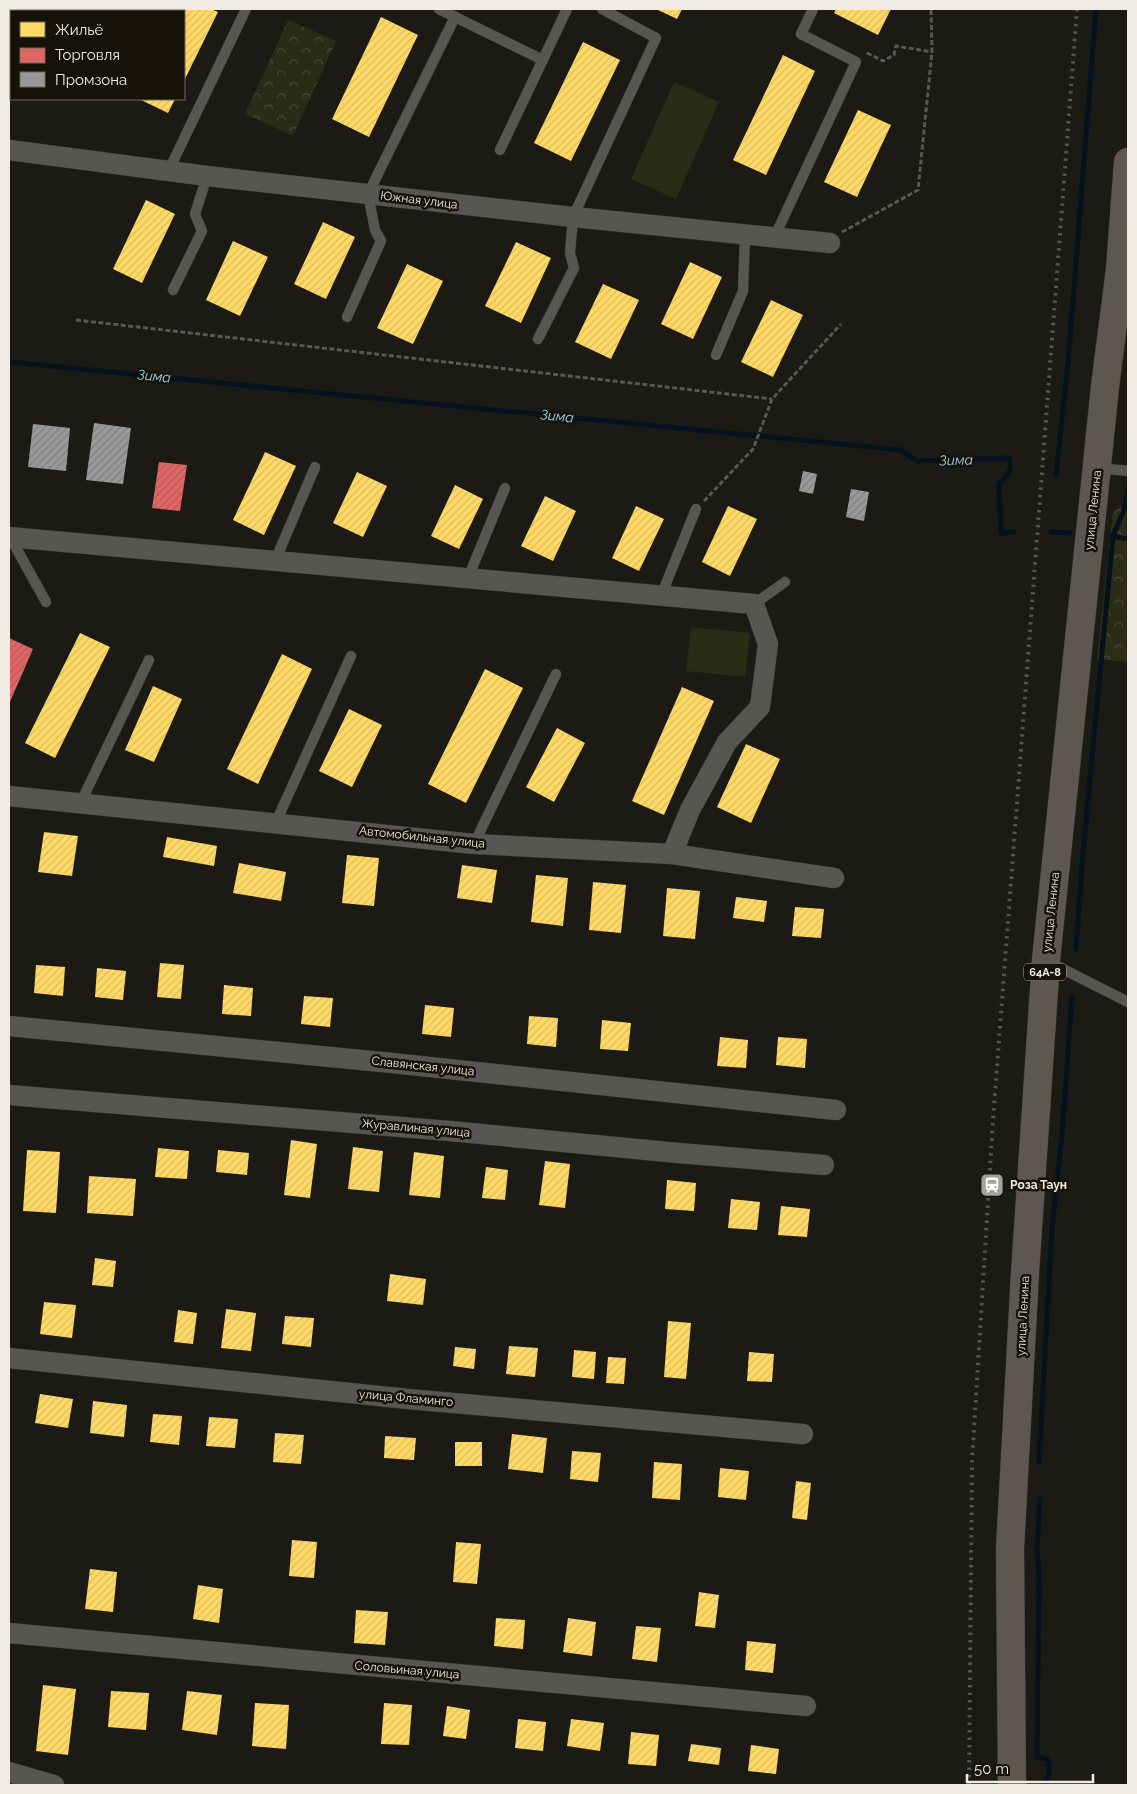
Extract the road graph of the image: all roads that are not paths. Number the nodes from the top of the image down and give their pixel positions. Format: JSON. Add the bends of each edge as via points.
{"nodes":[{"id":1,"x":246,"y":9,"type":"edge"},
{"id":2,"x":439,"y":9,"type":"edge"},
{"id":3,"x":567,"y":9,"type":"edge"},
{"id":4,"x":602,"y":9,"type":"edge"},
{"id":5,"x":813,"y":9,"type":"edge"},
{"id":6,"x":455,"y":17,"type":"junction"},
{"id":7,"x":543,"y":60,"type":"junction"},
{"id":8,"x":9,"y":150,"type":"edge"},
{"id":9,"x":500,"y":150,"type":"dead end"},
{"id":10,"x":1128,"y":162,"type":"edge"},
{"id":11,"x":169,"y":170,"type":"junction"},
{"id":12,"x":207,"y":176,"type":"junction"},
{"id":13,"x":368,"y":194,"type":"junction"},
{"id":14,"x":573,"y":217,"type":"junction"},
{"id":15,"x":745,"y":235,"type":"junction"},
{"id":16,"x":774,"y":238,"type":"junction"},
{"id":17,"x":830,"y":243,"type":"road end"},
{"id":18,"x":1124,"y":269,"type":"edge"},
{"id":19,"x":173,"y":290,"type":"dead end"},
{"id":20,"x":347,"y":317,"type":"dead end"},
{"id":21,"x":538,"y":340,"type":"dead end"},
{"id":22,"x":716,"y":355,"type":"dead end"},
{"id":23,"x":315,"y":467,"type":"dead end"},
{"id":24,"x":1097,"y":468,"type":"junction"},
{"id":25,"x":1127,"y":469,"type":"edge"},
{"id":26,"x":505,"y":488,"type":"dead end"},
{"id":27,"x":696,"y":509,"type":"road end"},
{"id":28,"x":9,"y":537,"type":"edge"},
{"id":29,"x":275,"y":561,"type":"junction"},
{"id":30,"x":468,"y":578,"type":"junction"},
{"id":31,"x":785,"y":582,"type":"dead end"},
{"id":32,"x":661,"y":596,"type":"junction"},
{"id":33,"x":46,"y":602,"type":"dead end"},
{"id":34,"x":754,"y":604,"type":"junction"},
{"id":35,"x":351,"y":656,"type":"dead end"},
{"id":36,"x":149,"y":660,"type":"dead end"},
{"id":37,"x":556,"y":674,"type":"dead end"},
{"id":38,"x":9,"y":796,"type":"edge"},
{"id":39,"x":81,"y":802,"type":"junction"},
{"id":40,"x":276,"y":822,"type":"junction"},
{"id":41,"x":474,"y":844,"type":"junction"},
{"id":42,"x":672,"y":854,"type":"junction"},
{"id":43,"x":834,"y":878,"type":"dead end"},
{"id":44,"x":1046,"y":960,"type":"junction"},
{"id":45,"x":1128,"y":1002,"type":"edge"},
{"id":46,"x":9,"y":1026,"type":"edge"},
{"id":47,"x":9,"y":1095,"type":"edge"},
{"id":48,"x":836,"y":1110,"type":"dead end"},
{"id":49,"x":824,"y":1165,"type":"dead end"},
{"id":50,"x":9,"y":1358,"type":"edge"},
{"id":51,"x":803,"y":1434,"type":"dead end"},
{"id":52,"x":9,"y":1633,"type":"edge"},
{"id":53,"x":806,"y":1706,"type":"dead end"},
{"id":54,"x":9,"y":1772,"type":"edge"},
{"id":55,"x":54,"y":1785,"type":"edge"},
{"id":56,"x":1012,"y":1785,"type":"edge"}],
"edges":[{"from":1,"to":11,"type":"lane"},
{"from":2,"to":6,"type":"lane"},
{"from":3,"to":7,"type":"lane"},
{"from":4,"to":14,"type":"lane","via":[[656,38]]},
{"from":5,"to":16,"type":"lane","via":[[801,34],[856,62]]},
{"from":6,"to":7,"type":"lane"},
{"from":6,"to":13,"type":"lane"},
{"from":7,"to":9,"type":"lane"},
{"from":8,"to":11,"type":"street","name":"Южная улица"},
{"from":10,"to":18,"type":"main road","name":"улица Ленина","number":"64А-8"},
{"from":11,"to":12,"type":"street","name":"Южная улица"},
{"from":12,"to":13,"type":"street","name":"Южная улица"},
{"from":12,"to":19,"type":"lane","via":[[195,214],[202,231]]},
{"from":13,"to":14,"type":"street","name":"Южная улица"},
{"from":13,"to":20,"type":"lane","via":[[375,230],[381,241]]},
{"from":14,"to":15,"type":"street","name":"Южная улица"},
{"from":14,"to":21,"type":"lane","via":[[570,253],[574,268]]},
{"from":15,"to":16,"type":"street","name":"Южная улица"},
{"from":15,"to":22,"type":"lane","via":[[743,291]]},
{"from":16,"to":17,"type":"street","name":"Южная улица"},
{"from":18,"to":24,"type":"main road","name":"улица Ленина","number":"64А-8"},
{"from":23,"to":29,"type":"lane"},
{"from":24,"to":25,"type":"lane"},
{"from":24,"to":44,"type":"main road","name":"улица Ленина","number":"64А-8"},
{"from":26,"to":30,"type":"lane"},
{"from":27,"to":32,"type":"lane"},
{"from":28,"to":29,"type":"street"},
{"from":28,"to":33,"type":"lane"},
{"from":29,"to":30,"type":"street"},
{"from":30,"to":32,"type":"street"},
{"from":31,"to":34,"type":"lane"},
{"from":32,"to":34,"type":"street"},
{"from":34,"to":42,"type":"street","via":[[768,644],[760,707],[727,742],[690,810]]},
{"from":35,"to":40,"type":"lane"},
{"from":36,"to":39,"type":"lane"},
{"from":37,"to":41,"type":"lane"},
{"from":38,"to":39,"type":"street","name":"Автомобильная улица"},
{"from":39,"to":40,"type":"street","name":"Автомобильная улица"},
{"from":40,"to":41,"type":"street","name":"Автомобильная улица"},
{"from":41,"to":42,"type":"street","name":"Автомобильная улица"},
{"from":42,"to":43,"type":"street","name":"Автомобильная улица"},
{"from":44,"to":45,"type":"lane"},
{"from":44,"to":56,"type":"main road","name":"улица Ленина","number":"64А-8","via":[[1010,1550]]},
{"from":46,"to":48,"type":"street","name":"Славянская улица"},
{"from":47,"to":49,"type":"street","name":"Журавлиная улица"},
{"from":50,"to":51,"type":"street","name":"улица Фламинго","via":[[408,1399]]},
{"from":52,"to":53,"type":"street","name":"Соловьиная улица"},
{"from":54,"to":55,"type":"street"}]}
